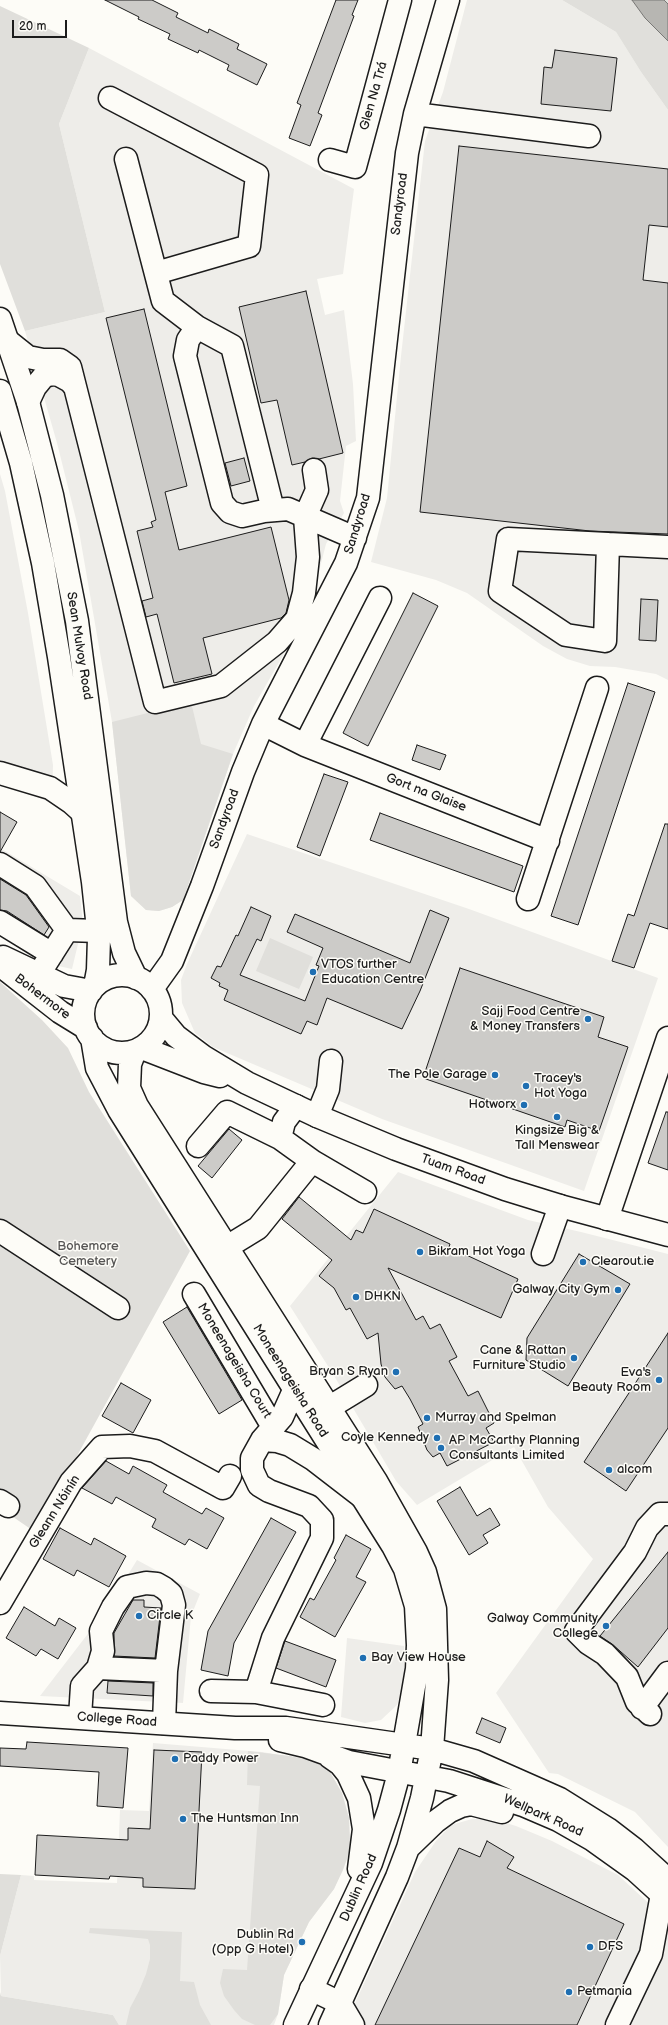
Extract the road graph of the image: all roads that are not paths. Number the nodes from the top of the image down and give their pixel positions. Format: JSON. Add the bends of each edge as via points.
{"nodes":[{"id":1,"x":400,"y":0,"type":"edge"},
{"id":2,"x":448,"y":0,"type":"edge"},
{"id":3,"x":110,"y":98,"type":"dead end"},
{"id":4,"x":415,"y":114,"type":"junction"},
{"id":5,"x":589,"y":136,"type":"dead end"},
{"id":6,"x":126,"y":159,"type":"dead end"},
{"id":7,"x":330,"y":160,"type":"dead end"},
{"id":8,"x":156,"y":273,"type":"junction"},
{"id":9,"x":0,"y":319,"type":"edge"},
{"id":10,"x":197,"y":327,"type":"junction"},
{"id":11,"x":7,"y":352,"type":"edge"},
{"id":12,"x":76,"y":389,"type":"junction"},
{"id":13,"x":0,"y":391,"type":"edge"},
{"id":14,"x":28,"y":402,"type":"junction"},
{"id":15,"x":314,"y":470,"type":"dead end"},
{"id":16,"x":274,"y":510,"type":"junction"},
{"id":17,"x":305,"y":517,"type":"junction"},
{"id":18,"x":355,"y":538,"type":"junction"},
{"id":19,"x":608,"y":544,"type":"junction"},
{"id":20,"x":668,"y":547,"type":"edge"},
{"id":21,"x":380,"y":598,"type":"dead end"},
{"id":22,"x":597,"y":688,"type":"dead end"},
{"id":23,"x":263,"y":724,"type":"junction"},
{"id":24,"x":305,"y":745,"type":"junction"},
{"id":25,"x":0,"y":773,"type":"edge"},
{"id":26,"x":82,"y":812,"type":"junction"},
{"id":27,"x":548,"y":841,"type":"junction"},
{"id":28,"x":0,"y":864,"type":"edge"},
{"id":29,"x":528,"y":899,"type":"dead end"},
{"id":30,"x":0,"y":922,"type":"edge"},
{"id":31,"x":68,"y":930,"type":"junction"},
{"id":32,"x":98,"y":931,"type":"junction"},
{"id":33,"x":52,"y":954,"type":"junction"},
{"id":34,"x":0,"y":956,"type":"edge"},
{"id":35,"x":0,"y":965,"type":"edge"},
{"id":36,"x":39,"y":974,"type":"junction"},
{"id":37,"x":144,"y":983,"type":"junction"},
{"id":38,"x":93,"y":988,"type":"junction"},
{"id":39,"x":161,"y":1018,"type":"junction"},
{"id":40,"x":89,"y":1033,"type":"junction"},
{"id":41,"x":668,"y":1038,"type":"edge"},
{"id":42,"x":138,"y":1049,"type":"junction"},
{"id":43,"x":331,"y":1061,"type":"dead end"},
{"id":44,"x":247,"y":1083,"type":"junction"},
{"id":45,"x":296,"y":1106,"type":"junction"},
{"id":46,"x":317,"y":1116,"type":"junction"},
{"id":47,"x":280,"y":1138,"type":"junction"},
{"id":48,"x":198,"y":1146,"type":"dead end"},
{"id":49,"x":312,"y":1161,"type":"junction"},
{"id":50,"x":365,"y":1192,"type":"dead end"},
{"id":51,"x":560,"y":1206,"type":"junction"},
{"id":52,"x":607,"y":1219,"type":"junction"},
{"id":53,"x":0,"y":1231,"type":"edge"},
{"id":54,"x":668,"y":1235,"type":"edge"},
{"id":55,"x":227,"y":1247,"type":"junction"},
{"id":56,"x":543,"y":1254,"type":"dead end"},
{"id":57,"x":194,"y":1294,"type":"dead end"},
{"id":58,"x":118,"y":1308,"type":"dead end"},
{"id":59,"x":366,"y":1385,"type":"dead end"},
{"id":60,"x":295,"y":1388,"type":"junction"},
{"id":61,"x":330,"y":1407,"type":"junction"},
{"id":62,"x":268,"y":1433,"type":"junction"},
{"id":63,"x":230,"y":1476,"type":"dead end"},
{"id":64,"x":365,"y":1499,"type":"junction"},
{"id":65,"x":668,"y":1514,"type":"edge"},
{"id":66,"x":0,"y":1603,"type":"edge"},
{"id":67,"x":98,"y":1668,"type":"junction"},
{"id":68,"x":166,"y":1670,"type":"junction"},
{"id":69,"x":668,"y":1673,"type":"edge"},
{"id":70,"x":211,"y":1690,"type":"dead end"},
{"id":71,"x":256,"y":1692,"type":"junction"},
{"id":72,"x":323,"y":1705,"type":"dead end"},
{"id":73,"x":0,"y":1713,"type":"edge"},
{"id":74,"x":80,"y":1718,"type":"junction"},
{"id":75,"x":164,"y":1723,"type":"junction"},
{"id":76,"x":235,"y":1728,"type":"junction"},
{"id":77,"x":403,"y":1744,"type":"junction"},
{"id":78,"x":432,"y":1749,"type":"junction"},
{"id":79,"x":325,"y":1753,"type":"junction"},
{"id":80,"x":399,"y":1773,"type":"junction"},
{"id":81,"x":427,"y":1777,"type":"junction"},
{"id":82,"x":408,"y":1848,"type":"junction"},
{"id":83,"x":635,"y":1870,"type":"junction"},
{"id":84,"x":666,"y":1891,"type":"edge"},
{"id":85,"x":354,"y":1900,"type":"junction"},
{"id":86,"x":668,"y":1939,"type":"edge"},
{"id":87,"x":651,"y":1954,"type":"junction"},
{"id":88,"x":311,"y":1989,"type":"junction"},
{"id":89,"x":340,"y":2003,"type":"junction"},
{"id":90,"x":295,"y":2025,"type":"edge"},
{"id":91,"x":330,"y":2025,"type":"edge"},
{"id":92,"x":353,"y":2025,"type":"edge"},
{"id":93,"x":617,"y":2025,"type":"edge"}],
"edges":[{"from":1,"to":7,"type":"main road","name":"Glen Na Trá","via":[[355,167]]},
{"from":2,"to":4,"type":"main road","name":"Sandyroad"},
{"from":3,"to":8,"type":"main road","via":[[257,175],[249,246]]},
{"from":4,"to":5,"type":"main road"},
{"from":4,"to":18,"type":"main road","name":"Sandyroad","via":[[397,230],[368,498]]},
{"from":6,"to":8,"type":"main road"},
{"from":8,"to":10,"type":"main road","via":[[163,301]]},
{"from":9,"to":11,"type":"main road","name":"Sean Mulvoy Road"},
{"from":10,"to":16,"type":"main road","via":[[232,346]]},
{"from":10,"to":16,"type":"main road","via":[[188,340],[185,356],[222,502],[230,512],[242,516]]},
{"from":11,"to":12,"type":"main road","via":[[44,360],[60,360],[70,367]]},
{"from":11,"to":14,"type":"main road","name":"Sean Mulvoy Road"},
{"from":12,"to":14,"type":"main road","via":[[70,381],[59,375],[44,376]]},
{"from":12,"to":17,"type":"main road","via":[[156,702],[221,686],[277,642],[297,618],[304,593],[308,556]]},
{"from":13,"to":26,"type":"main road","name":"Sean Mulvoy Road","via":[[21,463],[43,563]]},
{"from":14,"to":37,"type":"main road","name":"Sean Mulvoy Road","via":[[52,495],[77,621],[116,922],[124,953]]},
{"from":15,"to":17,"type":"main road","via":[[317,490]]},
{"from":16,"to":17,"type":"main road","via":[[288,509]]},
{"from":17,"to":18,"type":"main road"},
{"from":18,"to":23,"type":"main road","name":"Sandyroad","via":[[331,594]]},
{"from":19,"to":19,"type":"main road","via":[[605,641],[566,635],[500,591],[508,539]]},
{"from":19,"to":20,"type":"main road"},
{"from":21,"to":24,"type":"main road"},
{"from":22,"to":27,"type":"main road"},
{"from":23,"to":24,"type":"main road","name":"Gort na Glaise"},
{"from":23,"to":37,"type":"main road","name":"Sandyroad","via":[[172,961]]},
{"from":24,"to":27,"type":"main road","name":"Gort na Glaise"},
{"from":25,"to":26,"type":"main road","via":[[50,788]]},
{"from":26,"to":32,"type":"main road","name":"Sean Mulvoy Road"},
{"from":27,"to":29,"type":"main road"},
{"from":28,"to":31,"type":"main road","via":[[35,886]]},
{"from":30,"to":33,"type":"main road"},
{"from":31,"to":32,"type":"main road"},
{"from":31,"to":33,"type":"main road"},
{"from":32,"to":38,"type":"main road","name":"Sean Mulvoy Road","via":[[98,970]]},
{"from":33,"to":36,"type":"main road"},
{"from":34,"to":36,"type":"main road","name":"Bohermore"},
{"from":35,"to":40,"type":"main road","name":"Bohermore"},
{"from":36,"to":38,"type":"main road","name":"Bohermore","via":[[64,986]]},
{"from":37,"to":38,"type":"main road","via":[[118,975]]},
{"from":37,"to":39,"type":"main road","via":[[161,1007]]},
{"from":38,"to":40,"type":"main road","via":[[84,1009]]},
{"from":39,"to":42,"type":"main road","via":[[154,1037]]},
{"from":39,"to":44,"type":"main road","name":"Tuam Road","via":[[176,1036],[204,1057]]},
{"from":40,"to":42,"type":"main road","via":[[97,1044],[112,1052]]},
{"from":40,"to":60,"type":"main road","name":"Moneenageisha Road","via":[[98,1068],[120,1110]]},
{"from":41,"to":52,"type":"main road"},
{"from":42,"to":44,"type":"main road","name":"Tuam Road","via":[[204,1072]]},
{"from":42,"to":55,"type":"main road","name":"Moneenageisha Road","via":[[128,1075],[129,1088],[134,1100]]},
{"from":43,"to":46,"type":"main road","via":[[328,1089]]},
{"from":44,"to":45,"type":"main road","name":"Tuam Road"},
{"from":45,"to":46,"type":"main road","name":"Tuam Road"},
{"from":45,"to":47,"type":"main road","via":[[284,1122]]},
{"from":46,"to":51,"type":"main road","name":"Tuam Road","via":[[453,1171]]},
{"from":47,"to":48,"type":"main road","via":[[227,1112]]},
{"from":47,"to":49,"type":"main road"},
{"from":49,"to":50,"type":"main road"},
{"from":49,"to":55,"type":"main road","via":[[258,1228]]},
{"from":51,"to":52,"type":"main road","name":"Tuam Road"},
{"from":51,"to":56,"type":"main road"},
{"from":52,"to":54,"type":"main road","name":"Tuam Road"},
{"from":53,"to":58,"type":"main road"},
{"from":55,"to":61,"type":"main road","name":"Moneenageisha Road"},
{"from":57,"to":62,"type":"main road","name":"Moneenageisha Court"},
{"from":59,"to":61,"type":"main road"},
{"from":60,"to":62,"type":"main road","name":"Moneenageisha Court","via":[[287,1410]]},
{"from":60,"to":64,"type":"main road","name":"Moneenageisha Road"},
{"from":61,"to":78,"type":"main road","name":"Moneenageisha Road","via":[[402,1525],[430,1588],[435,1609],[438,1650]]},
{"from":62,"to":64,"type":"main road","name":"Moneenageisha Court","via":[[277,1441],[290,1445],[313,1459]]},
{"from":62,"to":71,"type":"main road","name":"Moneenageisha Court","via":[[252,1458],[252,1470],[259,1485],[309,1506],[322,1520],[322,1538],[273,1638]]},
{"from":63,"to":66,"type":"main road","name":"Gleann Nóinín","via":[[223,1488],[155,1451],[130,1446],[102,1446],[71,1482]]},
{"from":64,"to":77,"type":"main road","name":"Moneenageisha Road","via":[[405,1569],[416,1606],[416,1669]]},
{"from":65,"to":69,"type":"main road","via":[[660,1514],[647,1528],[635,1552],[576,1631],[605,1654],[627,1677],[637,1702],[646,1711]]},
{"from":67,"to":68,"type":"main road"},
{"from":67,"to":68,"type":"main road","via":[[103,1651],[102,1631],[113,1607],[126,1587],[146,1583],[164,1588],[171,1594],[174,1605]]},
{"from":67,"to":74,"type":"main road","via":[[82,1686]]},
{"from":68,"to":75,"type":"main road"},
{"from":70,"to":71,"type":"main road"},
{"from":71,"to":72,"type":"main road"},
{"from":73,"to":74,"type":"main road","name":"College Road"},
{"from":74,"to":75,"type":"main road","name":"College Road"},
{"from":75,"to":76,"type":"main road","name":"College Road"},
{"from":76,"to":77,"type":"main road","name":"College Road","via":[[286,1728]]},
{"from":76,"to":79,"type":"main road","name":"College Road"},
{"from":77,"to":78,"type":"main road","name":"Wellpark Road"},
{"from":77,"to":80,"type":"main road","name":"Dublin Road"},
{"from":78,"to":81,"type":"main road"},
{"from":78,"to":84,"type":"main road","name":"Wellpark Road","via":[[474,1761],[560,1799],[608,1829],[639,1853]]},
{"from":79,"to":80,"type":"main road","name":"College Road","via":[[349,1762]]},
{"from":79,"to":85,"type":"main road","via":[[348,1774],[359,1798],[363,1816],[363,1837]]},
{"from":80,"to":81,"type":"main road","name":"Wellpark Road"},
{"from":80,"to":85,"type":"main road","name":"Dublin Road","via":[[371,1863]]},
{"from":81,"to":82,"type":"main road"},
{"from":81,"to":83,"type":"main road","name":"Wellpark Road","via":[[490,1793],[558,1820],[593,1840]]},
{"from":82,"to":83,"type":"main road","via":[[450,1811],[471,1804],[540,1826]]},
{"from":82,"to":89,"type":"main road"},
{"from":83,"to":84,"type":"main road","name":"Wellpark Road"},
{"from":84,"to":87,"type":"main road"},
{"from":85,"to":88,"type":"main road","name":"Dublin Road"},
{"from":86,"to":87,"type":"main road"},
{"from":87,"to":93,"type":"main road"},
{"from":88,"to":89,"type":"main road"},
{"from":88,"to":90,"type":"main road","name":"Dublin Road"},
{"from":89,"to":91,"type":"main road"},
{"from":89,"to":92,"type":"main road"}]}
